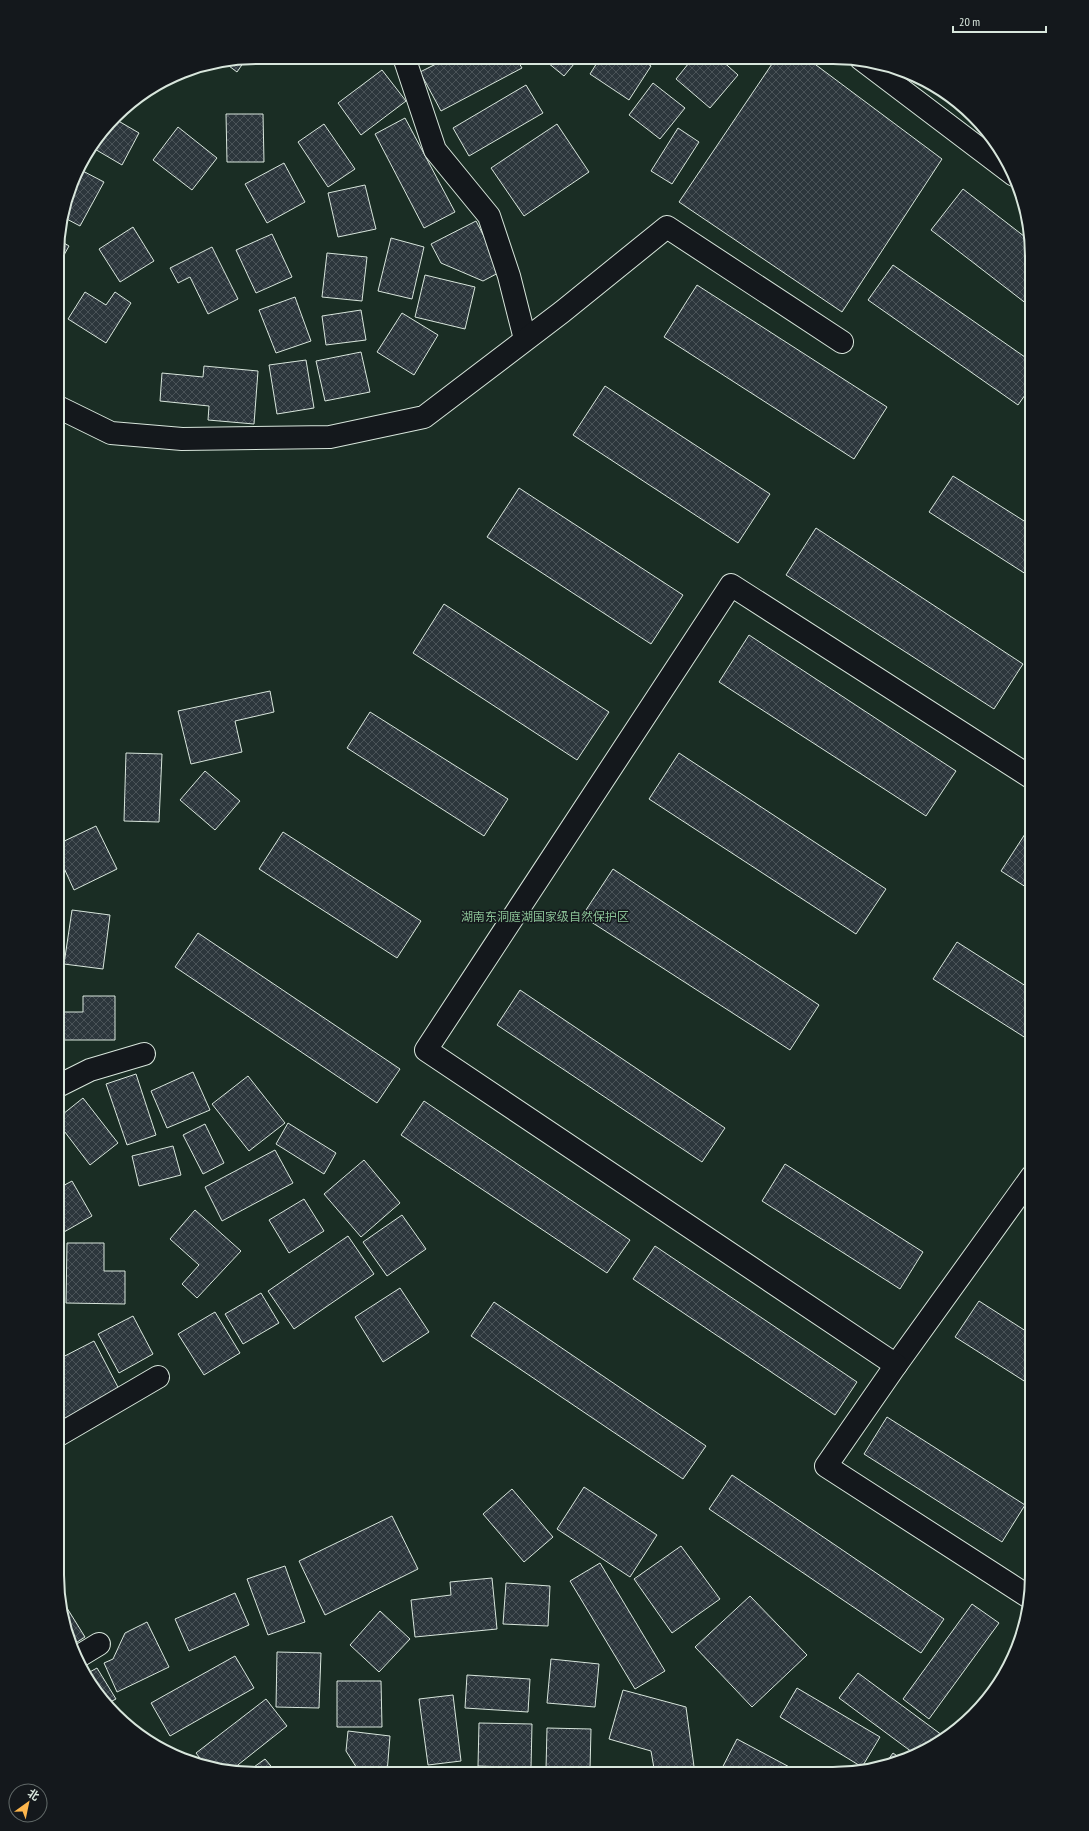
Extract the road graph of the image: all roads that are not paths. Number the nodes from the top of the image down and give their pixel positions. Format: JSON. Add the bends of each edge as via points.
{"nodes":[{"id":1,"x":406,"y":64,"type":"edge"},
{"id":2,"x":874,"y":69,"type":"edge"},
{"id":3,"x":1003,"y":168,"type":"edge"},
{"id":4,"x":525,"y":339,"type":"junction"},
{"id":5,"x":842,"y":342,"type":"dead end"},
{"id":6,"x":64,"y":410,"type":"edge"},
{"id":7,"x":1025,"y":774,"type":"edge"},
{"id":8,"x":144,"y":1054,"type":"dead end"},
{"id":9,"x":64,"y":1083,"type":"edge"},
{"id":10,"x":1025,"y":1186,"type":"edge"},
{"id":11,"x":896,"y":1365,"type":"junction"},
{"id":12,"x":158,"y":1377,"type":"dead end"},
{"id":13,"x":64,"y":1432,"type":"edge"},
{"id":14,"x":1024,"y":1595,"type":"edge"},
{"id":15,"x":99,"y":1644,"type":"dead end"},
{"id":16,"x":82,"y":1655,"type":"edge"}],
"edges":[{"from":1,"to":4,"type":"street","via":[[435,150],[489,216],[509,276]]},
{"from":2,"to":3,"type":"street"},
{"from":4,"to":5,"type":"street","via":[[667,228]]},
{"from":4,"to":6,"type":"street","via":[[424,417],[330,437],[182,439],[110,433]]},
{"from":7,"to":11,"type":"street","via":[[731,585],[426,1050]]},
{"from":8,"to":9,"type":"street","via":[[90,1070]]},
{"from":10,"to":11,"type":"street"},
{"from":11,"to":14,"type":"street","via":[[826,1466]]},
{"from":12,"to":13,"type":"street"},
{"from":15,"to":16,"type":"street"}]}
